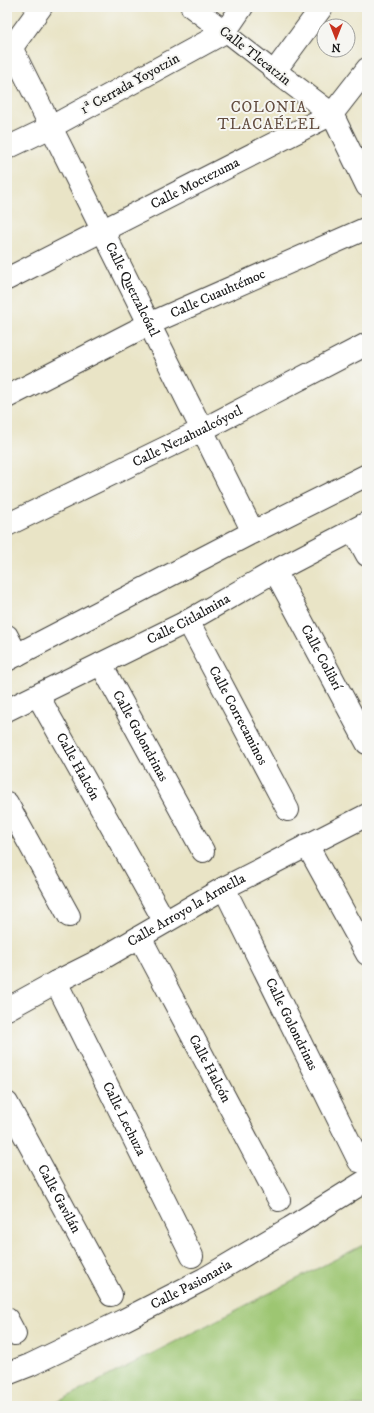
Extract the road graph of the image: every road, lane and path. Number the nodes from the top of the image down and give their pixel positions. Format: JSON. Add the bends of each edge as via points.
{"nodes":[{"id":1,"x":41,"y":7,"type":"edge"},
{"id":2,"x":192,"y":7,"type":"edge"},
{"id":3,"x":242,"y":7,"type":"edge"},
{"id":4,"x":322,"y":7,"type":"edge"},
{"id":5,"x":225,"y":32,"type":"junction"},
{"id":6,"x":9,"y":50,"type":"edge"},
{"id":7,"x":367,"y":69,"type":"edge"},
{"id":8,"x":275,"y":71,"type":"junction"},
{"id":9,"x":332,"y":114,"type":"junction"},
{"id":10,"x":51,"y":127,"type":"junction"},
{"id":11,"x":7,"y":148,"type":"edge"},
{"id":12,"x":367,"y":186,"type":"edge"},
{"id":13,"x":367,"y":228,"type":"edge"},
{"id":14,"x":103,"y":230,"type":"junction"},
{"id":15,"x":7,"y":279,"type":"edge"},
{"id":16,"x":149,"y":324,"type":"junction"},
{"id":17,"x":367,"y":344,"type":"edge"},
{"id":18,"x":7,"y":397,"type":"edge"},
{"id":19,"x":202,"y":430,"type":"junction"},
{"id":20,"x":367,"y":475,"type":"edge"},
{"id":21,"x":7,"y":525,"type":"edge"},
{"id":22,"x":360,"y":527,"type":"edge"},
{"id":23,"x":253,"y":532,"type":"junction"},
{"id":24,"x":367,"y":555,"type":"edge"},
{"id":25,"x":275,"y":571,"type":"junction"},
{"id":26,"x":188,"y":622,"type":"junction"},
{"id":27,"x":7,"y":636,"type":"edge"},
{"id":28,"x":12,"y":658,"type":"edge"},
{"id":29,"x":101,"y":664,"type":"junction"},
{"id":30,"x":38,"y":696,"type":"junction"},
{"id":31,"x":7,"y":710,"type":"edge"},
{"id":32,"x":367,"y":743,"type":"edge"},
{"id":33,"x":7,"y":802,"type":"edge"},
{"id":34,"x":288,"y":810,"type":"dead end"},
{"id":35,"x":367,"y":816,"type":"edge"},
{"id":36,"x":307,"y":845,"type":"junction"},
{"id":37,"x":203,"y":851,"type":"dead end"},
{"id":38,"x":224,"y":888,"type":"junction"},
{"id":39,"x":69,"y":916,"type":"dead end"},
{"id":40,"x":165,"y":922,"type":"junction"},
{"id":41,"x":140,"y":937,"type":"junction"},
{"id":42,"x":367,"y":954,"type":"edge"},
{"id":43,"x":56,"y":982,"type":"junction"},
{"id":44,"x":7,"y":1009,"type":"edge"},
{"id":45,"x":7,"y":1103,"type":"edge"},
{"id":46,"x":363,"y":1170,"type":"edge"},
{"id":47,"x":279,"y":1200,"type":"dead end"},
{"id":48,"x":192,"y":1256,"type":"dead end"},
{"id":49,"x":111,"y":1295,"type":"dead end"},
{"id":50,"x":7,"y":1374,"type":"edge"}],
"edges":[{"from":1,"to":6,"type":"street"},
{"from":2,"to":5,"type":"street","name":"Calle Tlecatzin"},
{"from":3,"to":5,"type":"street","name":"1ª Cerrada Yoyotzin"},
{"from":4,"to":8,"type":"street"},
{"from":5,"to":8,"type":"street","name":"Calle Tlecatzin"},
{"from":5,"to":10,"type":"street","name":"1ª Cerrada Yoyotzin"},
{"from":6,"to":10,"type":"street","name":"Calle Quetzalcóatl"},
{"from":7,"to":9,"type":"street","name":"Calle Moctezuma"},
{"from":8,"to":9,"type":"street","name":"Calle Tlecatzin"},
{"from":9,"to":12,"type":"street","name":"Calle Tlecatzin"},
{"from":9,"to":14,"type":"street","name":"Calle Moctezuma"},
{"from":10,"to":11,"type":"street","name":"1ª Cerrada Yoyotzin"},
{"from":10,"to":14,"type":"street","name":"Calle Quetzalcóatl"},
{"from":13,"to":16,"type":"street","name":"Calle Cuauhtémoc"},
{"from":14,"to":15,"type":"street","name":"Calle Moctezuma"},
{"from":14,"to":16,"type":"street","name":"Calle Quetzalcóatl"},
{"from":16,"to":18,"type":"street","name":"Calle Cuauhtémoc"},
{"from":16,"to":19,"type":"street","name":"Calle Quetzalcóatl"},
{"from":17,"to":19,"type":"street","name":"Calle Nezahualcóyotl"},
{"from":19,"to":21,"type":"street","name":"Calle Nezahualcóyotl"},
{"from":19,"to":23,"type":"street","name":"Calle Quetzalcóatl"},
{"from":20,"to":23,"type":"street"},
{"from":22,"to":24,"type":"street"},
{"from":22,"to":25,"type":"street","name":"Calle Citlalmina"},
{"from":23,"to":28,"type":"street"},
{"from":25,"to":26,"type":"street","name":"Calle Citlalmina"},
{"from":25,"to":32,"type":"street","name":"Calle Colibrí"},
{"from":26,"to":29,"type":"street","name":"Calle Citlalmina"},
{"from":26,"to":34,"type":"street","name":"Calle Correcaminos"},
{"from":27,"to":28,"type":"street"},
{"from":29,"to":30,"type":"street","name":"Calle Citlalmina"},
{"from":29,"to":37,"type":"street","name":"Calle Golondrinas"},
{"from":30,"to":31,"type":"street","name":"Calle Citlalmina"},
{"from":30,"to":40,"type":"street","name":"Calle Halcón"},
{"from":33,"to":39,"type":"street"},
{"from":35,"to":36,"type":"street","name":"Calle Arroyo la Armella"},
{"from":36,"to":38,"type":"street","name":"Calle Arroyo la Armella"},
{"from":36,"to":42,"type":"street"},
{"from":38,"to":40,"type":"street","name":"Calle Arroyo la Armella"},
{"from":38,"to":46,"type":"street","name":"Calle Golondrinas"},
{"from":40,"to":41,"type":"street","name":"Calle Arroyo la Armella"},
{"from":41,"to":43,"type":"street","name":"Calle Arroyo la Armella"},
{"from":41,"to":47,"type":"street","name":"Calle Halcón"},
{"from":43,"to":44,"type":"street","name":"Calle Arroyo la Armella"},
{"from":43,"to":48,"type":"street","name":"Calle Lechuza"},
{"from":45,"to":49,"type":"street","name":"Calle Gavilán"},
{"from":46,"to":50,"type":"street","name":"Calle Pasionaria","via":[[290,1228],[204,1279],[70,1346]]}]}
